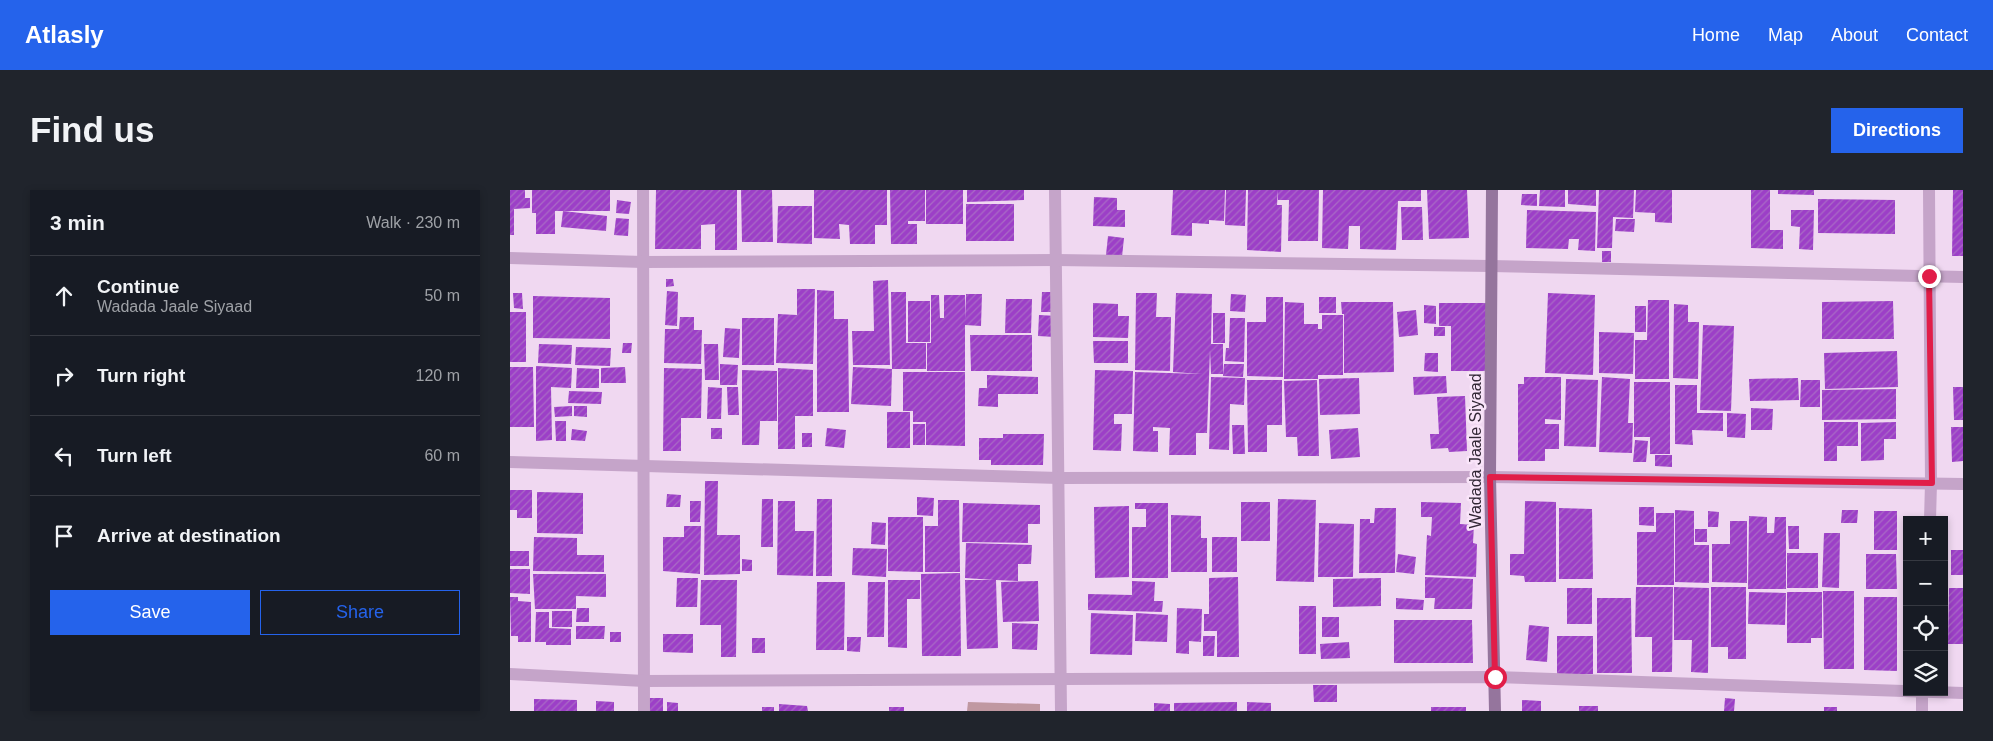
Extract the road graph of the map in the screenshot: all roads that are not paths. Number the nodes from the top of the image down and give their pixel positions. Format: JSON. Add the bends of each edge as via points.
{"nodes":[{"id":1,"x":643,"y":190,"type":"edge"},
{"id":2,"x":1055,"y":190,"type":"edge"},
{"id":3,"x":1492,"y":190,"type":"edge"},
{"id":4,"x":1929,"y":190,"type":"edge"},
{"id":5,"x":510,"y":258,"type":"edge"},
{"id":6,"x":1056,"y":260,"type":"junction"},
{"id":7,"x":643,"y":262,"type":"junction"},
{"id":8,"x":1491,"y":266,"type":"junction"},
{"id":9,"x":1929,"y":276,"type":"junction"},
{"id":10,"x":1963,"y":277,"type":"edge"},
{"id":11,"x":510,"y":462,"type":"edge"},
{"id":12,"x":644,"y":464,"type":"junction"},
{"id":13,"x":1490,"y":477,"type":"junction"},
{"id":14,"x":1059,"y":478,"type":"junction"},
{"id":15,"x":1932,"y":483,"type":"junction"},
{"id":16,"x":1963,"y":484,"type":"edge"},
{"id":17,"x":1930,"y":516,"type":"edge"},
{"id":18,"x":510,"y":674,"type":"edge"},
{"id":19,"x":1495,"y":677,"type":"junction"},
{"id":20,"x":1061,"y":680,"type":"junction"},
{"id":21,"x":644,"y":681,"type":"junction"},
{"id":22,"x":1903,"y":692,"type":"edge"},
{"id":23,"x":1948,"y":693,"type":"edge"},
{"id":24,"x":1963,"y":693,"type":"edge"},
{"id":25,"x":1922,"y":696,"type":"edge"},
{"id":26,"x":644,"y":711,"type":"edge"},
{"id":27,"x":1061,"y":711,"type":"edge"},
{"id":28,"x":1495,"y":711,"type":"edge"},
{"id":29,"x":1922,"y":711,"type":"edge"}],
"edges":[{"from":1,"to":7,"type":"street"},
{"from":2,"to":6,"type":"street"},
{"from":3,"to":8,"type":"main road","name":"Wadada Jaale Siyaad"},
{"from":4,"to":9,"type":"street"},
{"from":5,"to":7,"type":"street"},
{"from":6,"to":7,"type":"street"},
{"from":6,"to":8,"type":"street"},
{"from":6,"to":14,"type":"street"},
{"from":7,"to":12,"type":"street"},
{"from":8,"to":9,"type":"street"},
{"from":8,"to":13,"type":"main road","name":"Wadada Jaale Siyaad"},
{"from":9,"to":10,"type":"street"},
{"from":9,"to":15,"type":"street"},
{"from":11,"to":12,"type":"street"},
{"from":12,"to":14,"type":"street"},
{"from":12,"to":21,"type":"street"},
{"from":13,"to":14,"type":"street"},
{"from":13,"to":15,"type":"street"},
{"from":13,"to":19,"type":"main road","name":"Wadada Jaale Siyaad"},
{"from":14,"to":20,"type":"street"},
{"from":15,"to":16,"type":"street"},
{"from":15,"to":17,"type":"street"},
{"from":18,"to":21,"type":"street"},
{"from":19,"to":20,"type":"street"},
{"from":19,"to":22,"type":"street"},
{"from":19,"to":28,"type":"main road","name":"Wadada Jaale Siyaad"},
{"from":20,"to":21,"type":"street"},
{"from":20,"to":27,"type":"street"},
{"from":21,"to":26,"type":"street"},
{"from":23,"to":24,"type":"street"},
{"from":25,"to":29,"type":"street"}]}
